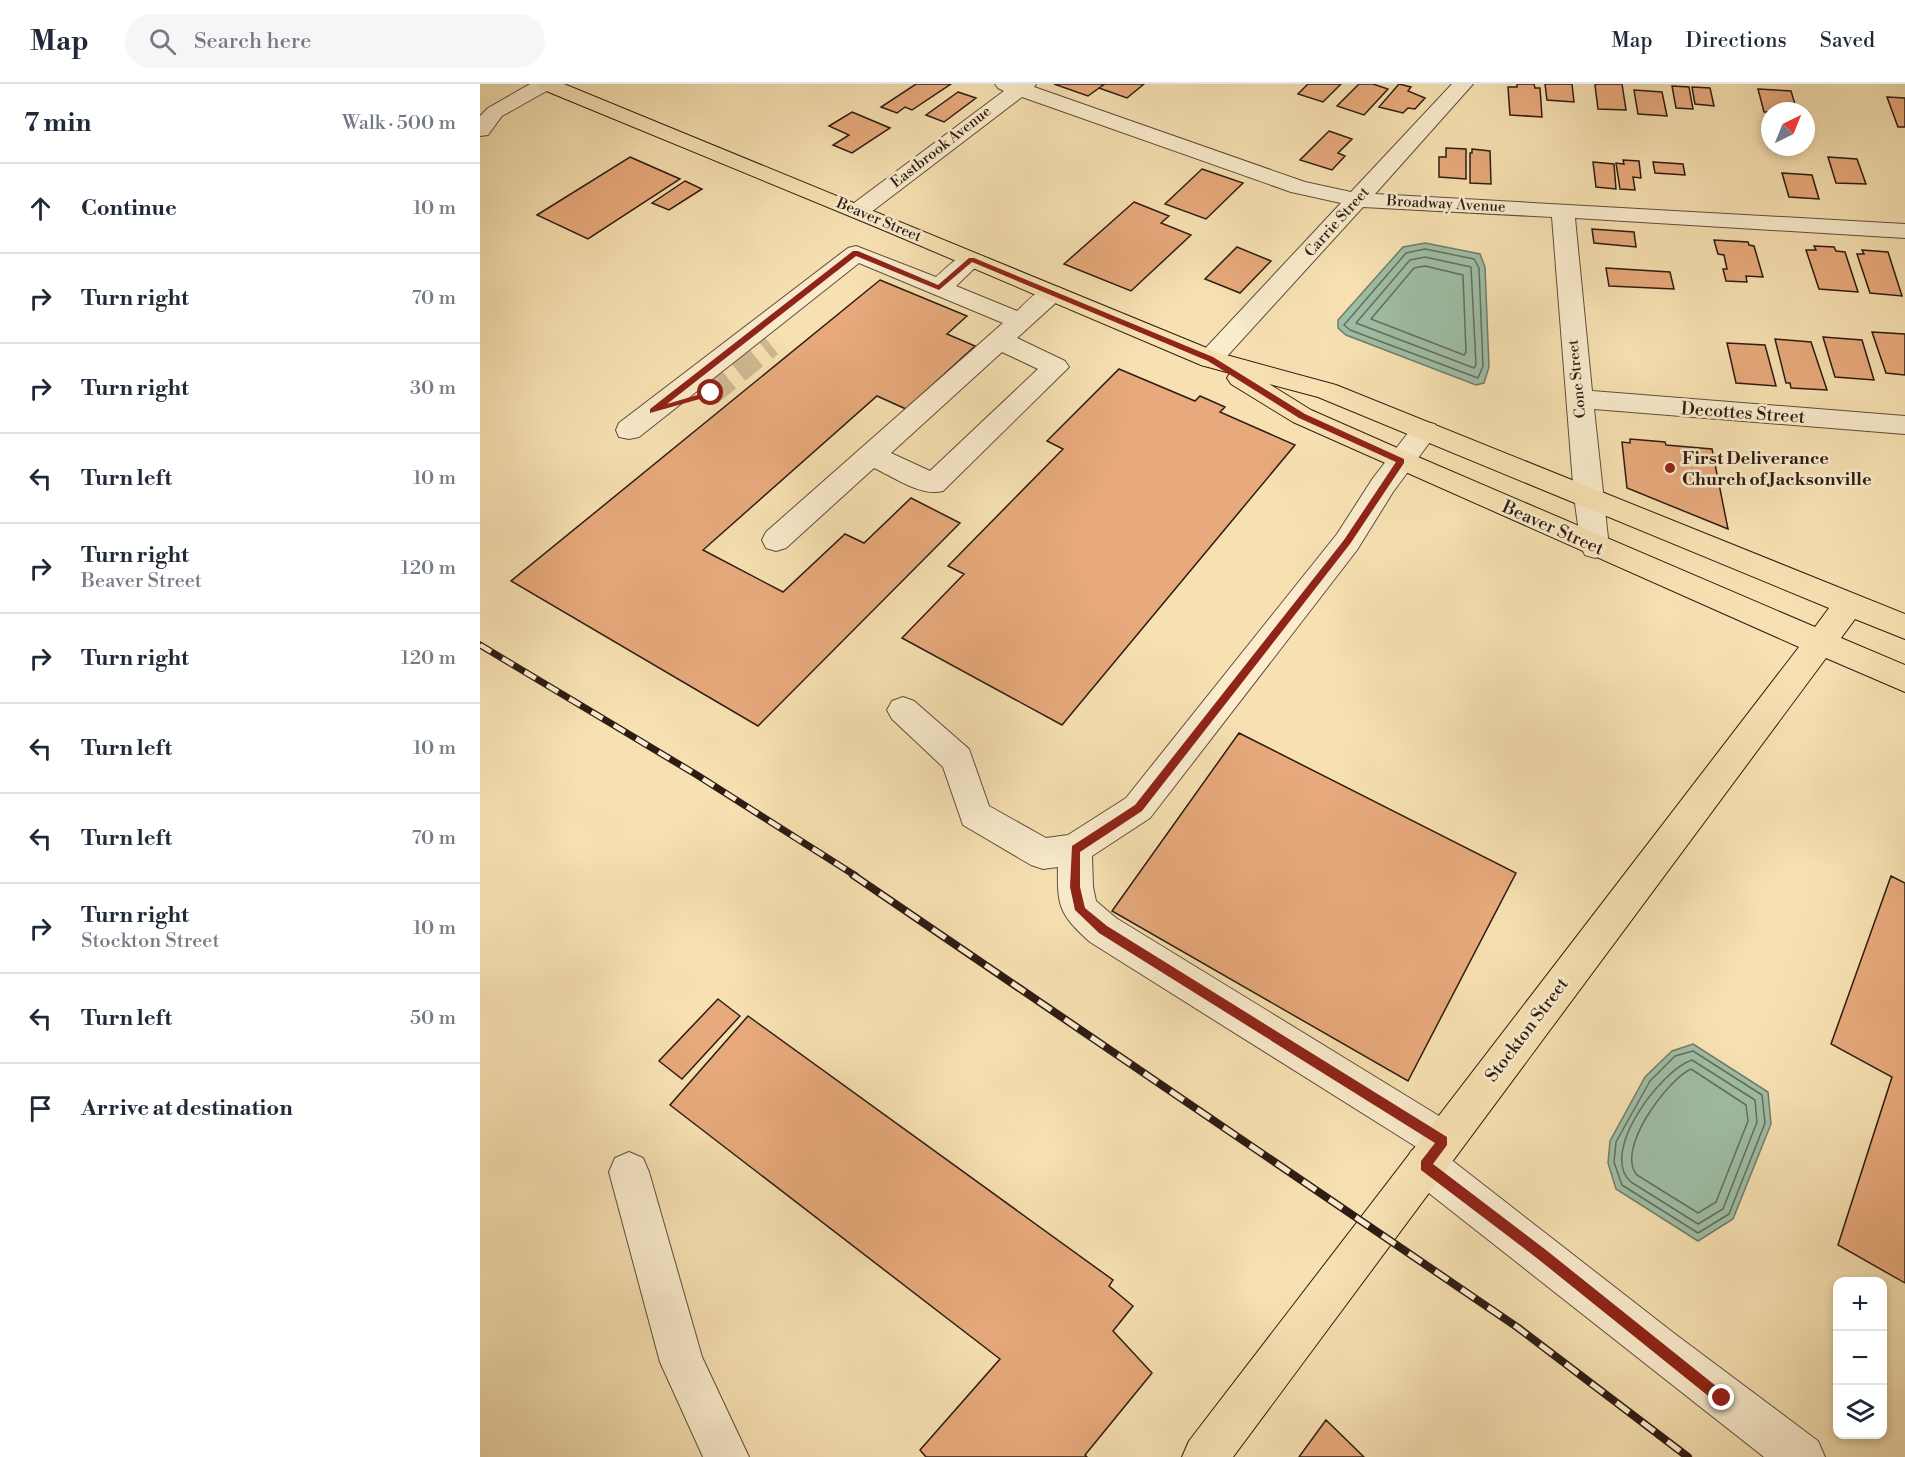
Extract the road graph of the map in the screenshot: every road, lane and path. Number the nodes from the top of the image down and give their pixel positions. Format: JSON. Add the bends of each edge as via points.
{"nodes":[{"id":1,"x":546,"y":84,"type":"edge"},
{"id":2,"x":1463,"y":84,"type":"edge"},
{"id":3,"x":1016,"y":86,"type":"edge"},
{"id":4,"x":480,"y":130,"type":"edge"},
{"id":5,"x":1357,"y":200,"type":"junction"},
{"id":6,"x":1563,"y":210,"type":"junction"},
{"id":7,"x":858,"y":211,"type":"junction"},
{"id":8,"x":1905,"y":231,"type":"edge"},
{"id":9,"x":971,"y":260,"type":"junction"},
{"id":10,"x":939,"y":288,"type":"junction"},
{"id":11,"x":1052,"y":292,"type":"junction"},
{"id":12,"x":779,"y":313,"type":"junction"},
{"id":13,"x":1020,"y":321,"type":"junction"},
{"id":14,"x":999,"y":340,"type":"junction"},
{"id":15,"x":771,"y":345,"type":"tunnel mouth"},
{"id":16,"x":1210,"y":359,"type":"junction"},
{"id":17,"x":711,"y":393,"type":"tunnel mouth"},
{"id":18,"x":1580,"y":399,"type":"junction"},
{"id":19,"x":653,"y":411,"type":"junction"},
{"id":20,"x":1905,"y":425,"type":"edge"},
{"id":21,"x":629,"y":430,"type":"dead end"},
{"id":22,"x":1425,"y":431,"type":"junction"},
{"id":23,"x":871,"y":455,"type":"junction"},
{"id":24,"x":1401,"y":461,"type":"junction"},
{"id":25,"x":1588,"y":496,"type":"junction"},
{"id":26,"x":776,"y":540,"type":"dead end"},
{"id":27,"x":1595,"y":547,"type":"junction"},
{"id":28,"x":1849,"y":604,"type":"junction"},
{"id":29,"x":1905,"y":627,"type":"edge"},
{"id":30,"x":1820,"y":643,"type":"junction"},
{"id":31,"x":1905,"y":679,"type":"edge"},
{"id":32,"x":903,"y":710,"type":"dead end"},
{"id":33,"x":1075,"y":849,"type":"junction"},
{"id":34,"x":1434,"y":1153,"type":"junction"},
{"id":35,"x":629,"y":1172,"type":"dead end"},
{"id":36,"x":726,"y":1457,"type":"edge"},
{"id":37,"x":1204,"y":1457,"type":"edge"},
{"id":38,"x":1802,"y":1457,"type":"edge"}],
"edges":[{"from":1,"to":4,"type":"street","via":[[495,112]]},
{"from":1,"to":7,"type":"main road","name":"Beaver Street"},
{"from":2,"to":5,"type":"street","name":"Carrie Street"},
{"from":3,"to":5,"type":"street","name":"Broadway Avenue","via":[[1270,178]]},
{"from":3,"to":7,"type":"street","name":"Eastbrook Avenue"},
{"from":5,"to":6,"type":"street","name":"Broadway Avenue"},
{"from":5,"to":16,"type":"street","name":"Carrie Street"},
{"from":6,"to":8,"type":"street","name":"Broadway Avenue"},
{"from":6,"to":18,"type":"street","name":"Cone Street"},
{"from":7,"to":9,"type":"main road","name":"Beaver Street"},
{"from":9,"to":10,"type":"street"},
{"from":9,"to":11,"type":"main road","name":"Beaver Street"},
{"from":10,"to":12,"type":"street","via":[[856,253]]},
{"from":10,"to":13,"type":"street"},
{"from":11,"to":13,"type":"street"},
{"from":11,"to":16,"type":"main road","name":"Beaver Street"},
{"from":12,"to":15,"type":"street"},
{"from":12,"to":19,"type":"street"},
{"from":13,"to":14,"type":"street"},
{"from":14,"to":23,"type":"street"},
{"from":14,"to":23,"type":"street","via":[[1056,367],[933,484]]},
{"from":16,"to":22,"type":"main road","name":"Beaver Street","via":[[1327,391]]},
{"from":16,"to":24,"type":"main road","name":"Beaver Street","via":[[1302,416]]},
{"from":17,"to":19,"type":"street"},
{"from":18,"to":20,"type":"street","name":"Decottes Street"},
{"from":18,"to":25,"type":"street","name":"Cone Street"},
{"from":19,"to":21,"type":"street"},
{"from":22,"to":24,"type":"street"},
{"from":22,"to":25,"type":"main road","name":"Beaver Street"},
{"from":23,"to":26,"type":"street"},
{"from":24,"to":27,"type":"main road","name":"Beaver Street"},
{"from":24,"to":33,"type":"street","via":[[1347,542],[1138,808]]},
{"from":25,"to":27,"type":"street","name":"Cone Street"},
{"from":25,"to":28,"type":"main road","name":"Beaver Street"},
{"from":27,"to":30,"type":"main road","name":"Beaver Street"},
{"from":28,"to":29,"type":"main road","name":"Beaver Street"},
{"from":28,"to":30,"type":"main road","name":"Stockton Street"},
{"from":30,"to":31,"type":"main road","name":"Beaver Street"},
{"from":30,"to":34,"type":"main road","name":"Stockton Street"},
{"from":32,"to":33,"type":"street","via":[[957,759],[975,816],[1043,854]]},
{"from":33,"to":34,"type":"street","via":[[1075,887],[1080,910],[1103,930]]},
{"from":34,"to":37,"type":"main road","name":"Stockton Street"},
{"from":34,"to":38,"type":"street","via":[[1542,1255]]},
{"from":35,"to":36,"type":"street","via":[[682,1362]]}]}
